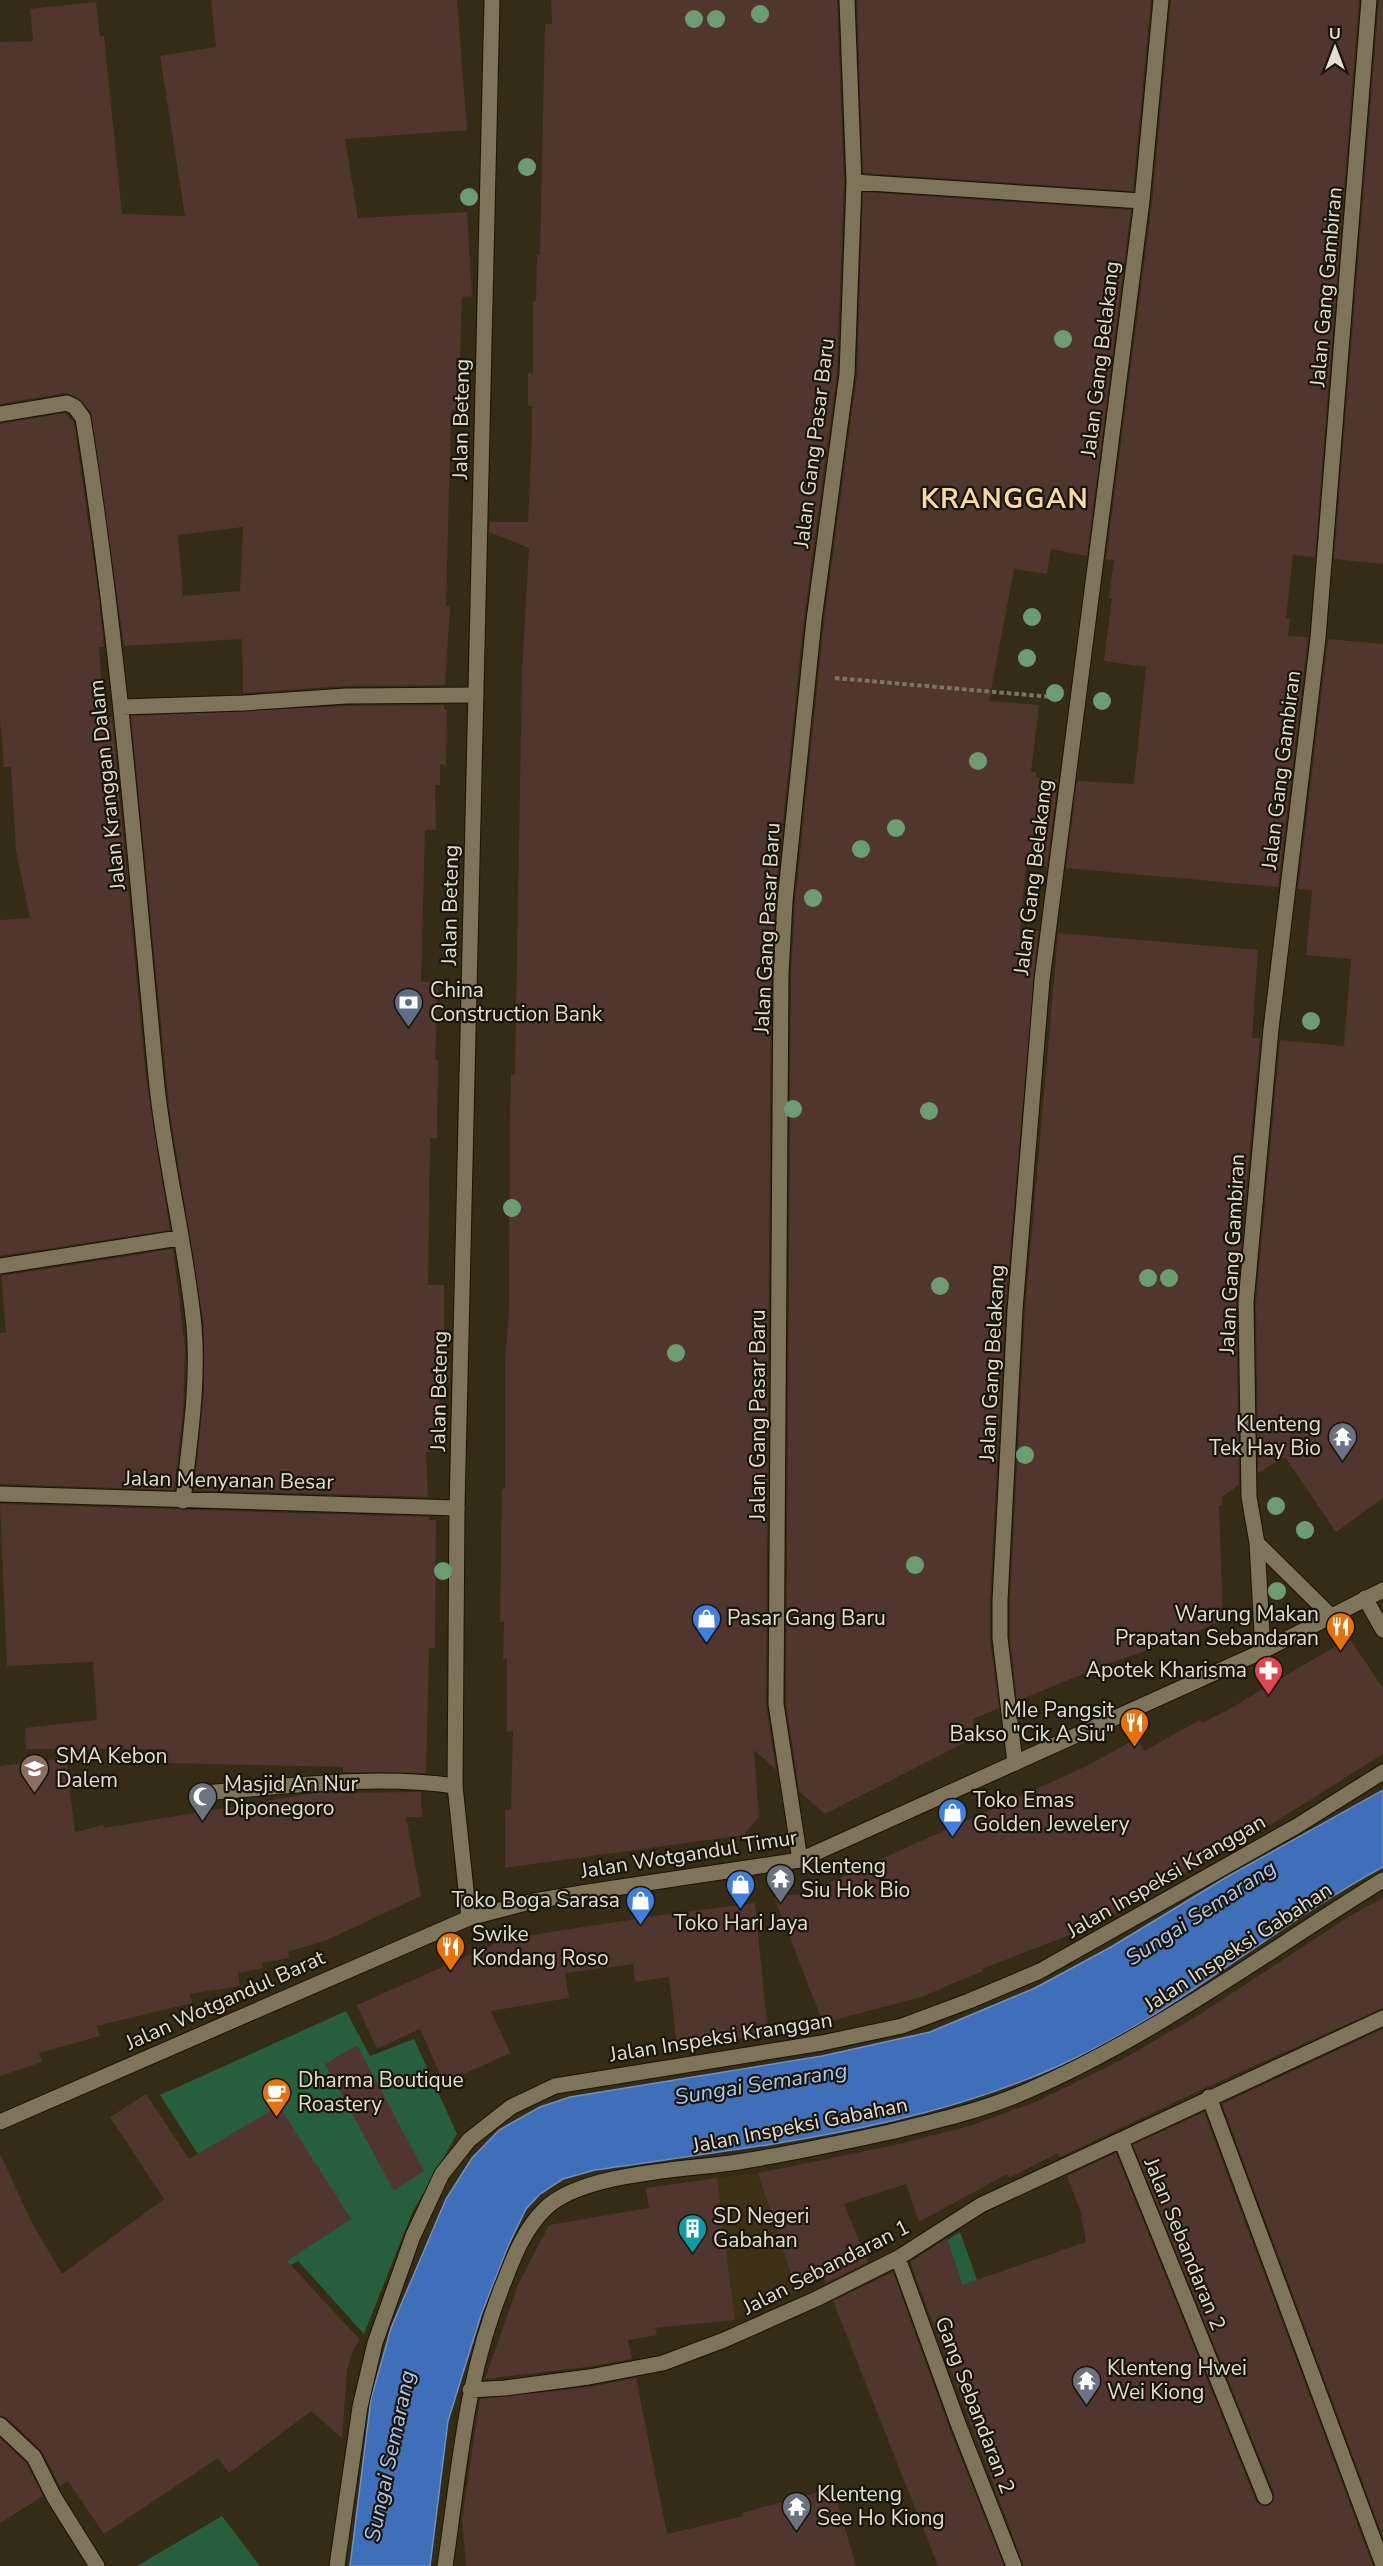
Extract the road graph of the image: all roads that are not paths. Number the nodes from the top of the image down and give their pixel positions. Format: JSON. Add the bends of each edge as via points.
{"nodes":[{"id":1,"x":492,"y":0,"type":"edge"},
{"id":2,"x":847,"y":0,"type":"edge"},
{"id":3,"x":1161,"y":0,"type":"edge"},
{"id":4,"x":1369,"y":0,"type":"edge"},
{"id":5,"x":854,"y":182,"type":"junction"},
{"id":6,"x":1142,"y":201,"type":"junction"},
{"id":7,"x":0,"y":414,"type":"edge"},
{"id":8,"x":476,"y":695,"type":"junction"},
{"id":9,"x":121,"y":707,"type":"junction"},
{"id":10,"x":179,"y":1238,"type":"junction"},
{"id":11,"x":0,"y":1266,"type":"edge"},
{"id":12,"x":0,"y":1494,"type":"edge"},
{"id":13,"x":183,"y":1501,"type":"junction"},
{"id":14,"x":457,"y":1508,"type":"junction"},
{"id":15,"x":1257,"y":1544,"type":"junction"},
{"id":16,"x":1383,"y":1590,"type":"edge"},
{"id":17,"x":1365,"y":1598,"type":"junction"},
{"id":18,"x":1331,"y":1616,"type":"junction"},
{"id":19,"x":1383,"y":1630,"type":"edge"},
{"id":20,"x":1263,"y":1651,"type":"junction"},
{"id":21,"x":1016,"y":1763,"type":"junction"},
{"id":22,"x":1383,"y":1772,"type":"edge"},
{"id":23,"x":455,"y":1786,"type":"junction"},
{"id":24,"x":202,"y":1794,"type":"dead end"},
{"id":25,"x":801,"y":1860,"type":"junction"},
{"id":26,"x":1383,"y":1880,"type":"edge"},
{"id":27,"x":469,"y":1918,"type":"junction"},
{"id":28,"x":1383,"y":2018,"type":"edge"},
{"id":29,"x":1209,"y":2097,"type":"junction"},
{"id":30,"x":0,"y":2122,"type":"edge"},
{"id":31,"x":1121,"y":2140,"type":"junction"},
{"id":32,"x":898,"y":2258,"type":"junction"},
{"id":33,"x":470,"y":2390,"type":"junction"},
{"id":34,"x":0,"y":2425,"type":"edge"},
{"id":35,"x":1265,"y":2498,"type":"dead end"},
{"id":36,"x":1383,"y":2565,"type":"edge"},
{"id":37,"x":97,"y":2566,"type":"edge"},
{"id":38,"x":337,"y":2566,"type":"edge"},
{"id":39,"x":445,"y":2566,"type":"edge"},
{"id":40,"x":1014,"y":2566,"type":"edge"}],
"edges":[{"from":1,"to":8,"type":"street","name":"Jalan Beteng"},
{"from":2,"to":5,"type":"street","name":"Jalan Gang Pasar Baru"},
{"from":3,"to":6,"type":"street","name":"Jalan Gang Belakang"},
{"from":4,"to":15,"type":"street","name":"Jalan Gang Gambiran","via":[[1318,638],[1270,1029],[1246,1302],[1249,1497]]},
{"from":5,"to":6,"type":"street"},
{"from":5,"to":25,"type":"street","name":"Jalan Gang Pasar Baru","via":[[847,374],[808,676],[785,901],[782,974],[776,1692]]},
{"from":6,"to":21,"type":"street","name":"Jalan Gang Belakang","via":[[1042,980],[1016,1310],[1000,1638]]},
{"from":7,"to":9,"type":"street","name":"Jalan Kranggan Dalam","via":[[67,403],[83,418],[100,522]]},
{"from":8,"to":9,"type":"street","via":[[346,696]]},
{"from":8,"to":14,"type":"street","name":"Jalan Beteng"},
{"from":9,"to":10,"type":"street","name":"Jalan Kranggan Dalam","via":[[158,1103]]},
{"from":10,"to":11,"type":"street"},
{"from":10,"to":13,"type":"street","name":"Jalan Kranggan Dalam","via":[[194,1326],[195,1374]]},
{"from":12,"to":13,"type":"street","name":"Jalan Menyanan Besar"},
{"from":13,"to":14,"type":"street","name":"Jalan Menyanan Besar"},
{"from":14,"to":23,"type":"street","name":"Jalan Beteng"},
{"from":15,"to":18,"type":"street"},
{"from":15,"to":20,"type":"street","name":"Jalan Gang Gambiran"},
{"from":16,"to":17,"type":"street","name":"Jalan Wotgandul Timur"},
{"from":17,"to":18,"type":"street","name":"Jalan Wotgandul Timur"},
{"from":17,"to":19,"type":"street"},
{"from":18,"to":20,"type":"street","name":"Jalan Wotgandul Timur"},
{"from":20,"to":21,"type":"street","name":"Jalan Wotgandul Timur"},
{"from":21,"to":25,"type":"street","name":"Jalan Wotgandul Timur"},
{"from":22,"to":38,"type":"street","name":"Jalan Inspeksi Kranggan","via":[[1297,1826],[1040,1971],[969,2001],[902,2026],[822,2043],[555,2086],[511,2107],[469,2140],[442,2174],[413,2236],[375,2343],[360,2407]]},
{"from":23,"to":24,"type":"street","via":[[344,1782]]},
{"from":23,"to":27,"type":"street","name":"Jalan Beteng"},
{"from":25,"to":27,"type":"street","name":"Jalan Wotgandul Timur","via":[[534,1901]]},
{"from":26,"to":33,"type":"street","name":"Jalan Inspeksi Gabahan","via":[[1148,2030],[1023,2093],[891,2132],[737,2162],[624,2178],[563,2196],[546,2207],[514,2255],[496,2300]]},
{"from":27,"to":30,"type":"street","name":"Jalan Wotgandul Barat"},
{"from":28,"to":29,"type":"street","name":"Jalan Sebandaran 1"},
{"from":29,"to":31,"type":"street","name":"Jalan Sebandaran 1"},
{"from":29,"to":36,"type":"street"},
{"from":31,"to":32,"type":"street","name":"Jalan Sebandaran 1","via":[[981,2205]]},
{"from":31,"to":35,"type":"street","name":"Jalan Sebandaran 2"},
{"from":32,"to":33,"type":"street","name":"Jalan Sebandaran 1","via":[[724,2340],[663,2362],[590,2377]]},
{"from":32,"to":40,"type":"street","name":"Gang Sebandaran 2"},
{"from":33,"to":39,"type":"street","name":"Jalan Inspeksi Gabahan","via":[[457,2460]]},
{"from":34,"to":37,"type":"street","via":[[34,2457]]}]}
